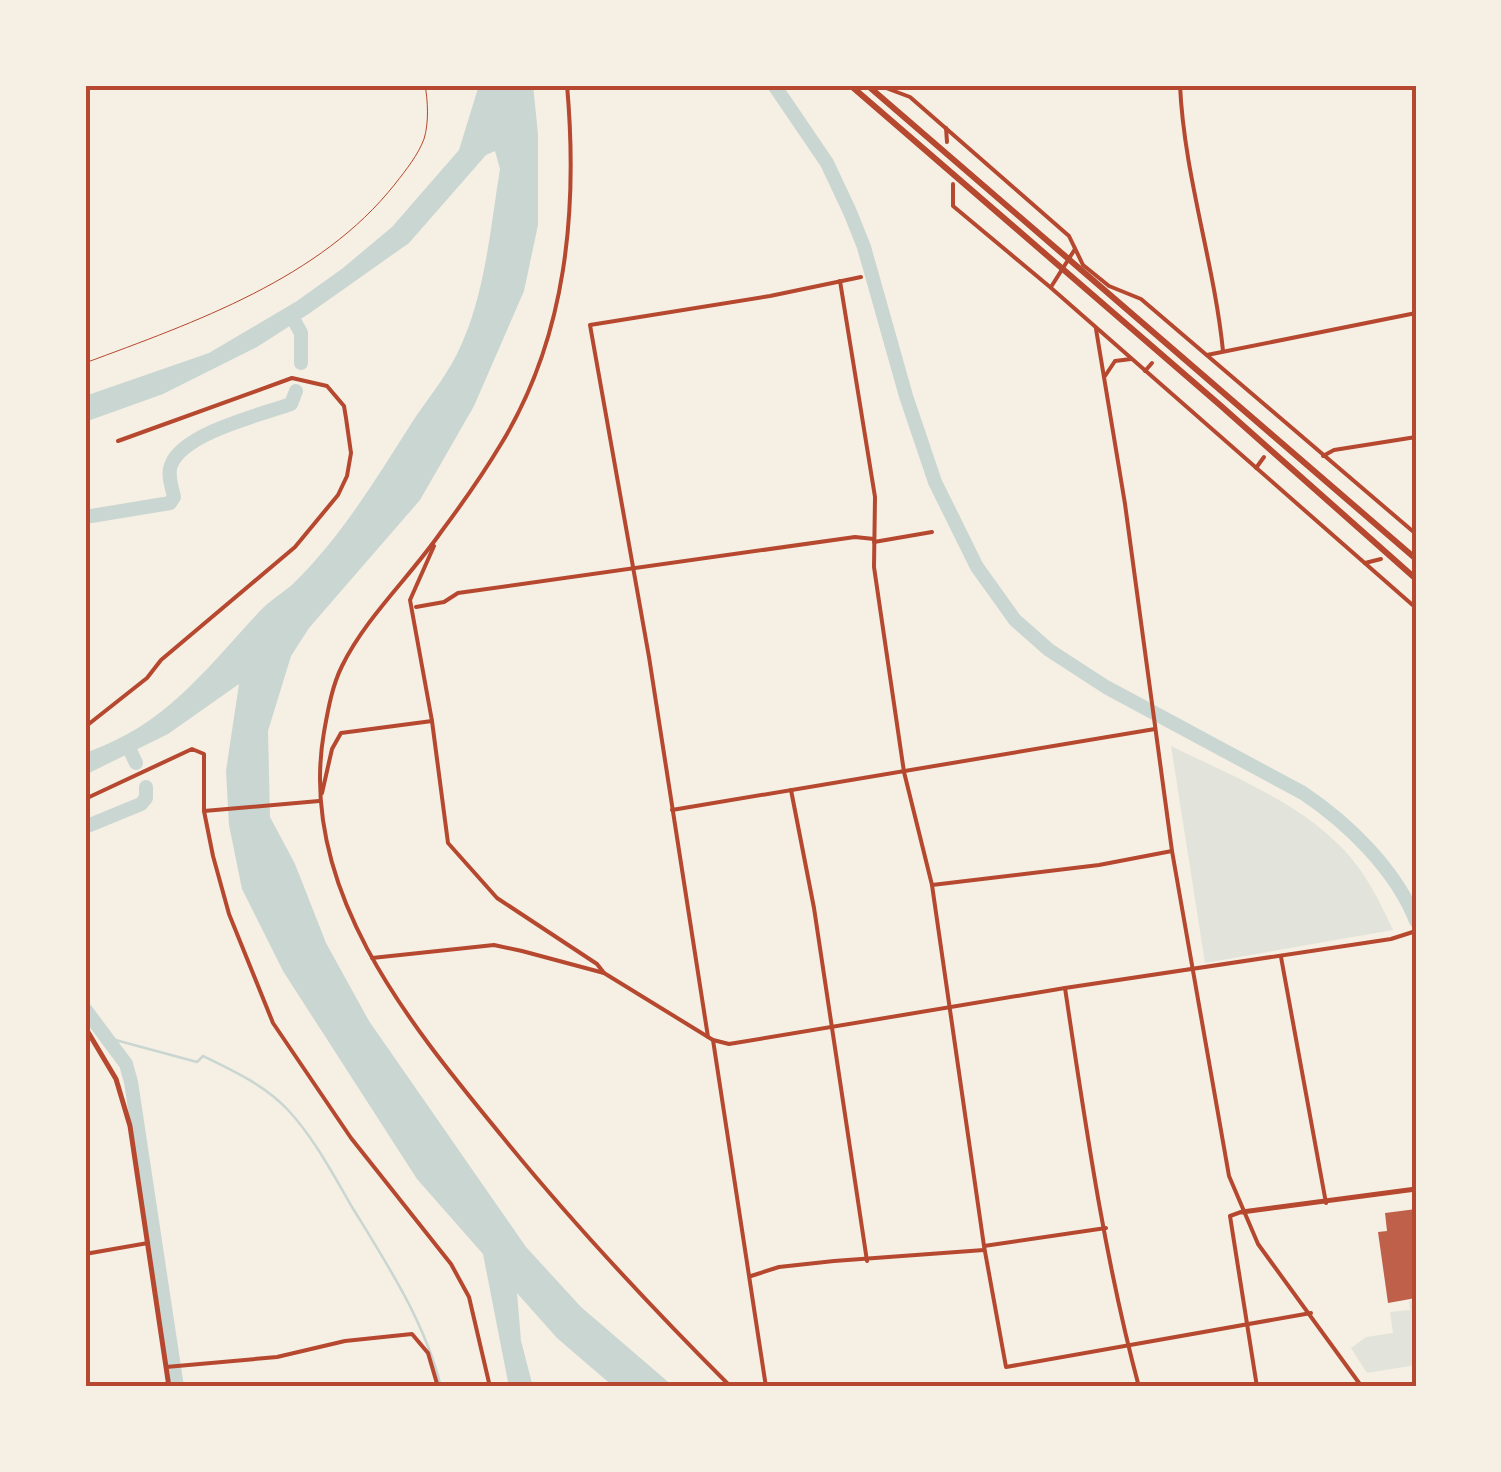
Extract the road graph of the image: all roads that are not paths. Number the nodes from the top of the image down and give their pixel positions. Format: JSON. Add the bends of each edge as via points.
{"nodes":[{"id":1,"x":567,"y":85,"type":"edge"},
{"id":2,"x":850,"y":85,"type":"edge"},
{"id":3,"x":866,"y":85,"type":"edge"},
{"id":4,"x":878,"y":85,"type":"edge"},
{"id":5,"x":1180,"y":85,"type":"edge"},
{"id":6,"x":946,"y":128,"type":"junction"},
{"id":7,"x":947,"y":142,"type":"dead end"},
{"id":8,"x":953,"y":184,"type":"dead end"},
{"id":9,"x":1075,"y":249,"type":"junction"},
{"id":10,"x":862,"y":277,"type":"dead end"},
{"id":11,"x":840,"y":281,"type":"junction"},
{"id":12,"x":1050,"y":287,"type":"junction"},
{"id":13,"x":1416,"y":313,"type":"edge"},
{"id":14,"x":1096,"y":329,"type":"junction"},
{"id":15,"x":1200,"y":349,"type":"junction"},
{"id":16,"x":1223,"y":351,"type":"junction"},
{"id":17,"x":1195,"y":355,"type":"dead end"},
{"id":18,"x":1207,"y":355,"type":"junction"},
{"id":19,"x":1132,"y":359,"type":"junction"},
{"id":20,"x":1152,"y":363,"type":"dead end"},
{"id":21,"x":1145,"y":371,"type":"junction"},
{"id":22,"x":1104,"y":380,"type":"junction"},
{"id":23,"x":1416,"y":436,"type":"edge"},
{"id":24,"x":118,"y":442,"type":"dead end"},
{"id":25,"x":1311,"y":446,"type":"junction"},
{"id":26,"x":1305,"y":453,"type":"dead end"},
{"id":27,"x":1323,"y":456,"type":"junction"},
{"id":28,"x":1264,"y":457,"type":"dead end"},
{"id":29,"x":1256,"y":468,"type":"junction"},
{"id":30,"x":932,"y":532,"type":"dead end"},
{"id":31,"x":440,"y":534,"type":"junction"},
{"id":32,"x":1416,"y":534,"type":"edge"},
{"id":33,"x":874,"y":540,"type":"junction"},
{"id":34,"x":1416,"y":559,"type":"edge"},
{"id":35,"x":1381,"y":560,"type":"dead end"},
{"id":36,"x":1365,"y":563,"type":"junction"},
{"id":37,"x":633,"y":568,"type":"junction"},
{"id":38,"x":1416,"y":579,"type":"edge"},
{"id":39,"x":414,"y":608,"type":"junction"},
{"id":40,"x":1416,"y":608,"type":"edge"},
{"id":41,"x":432,"y":721,"type":"junction"},
{"id":42,"x":85,"y":727,"type":"edge"},
{"id":43,"x":1156,"y":729,"type":"junction"},
{"id":44,"x":904,"y":772,"type":"junction"},
{"id":45,"x":791,"y":790,"type":"junction"},
{"id":46,"x":85,"y":799,"type":"edge"},
{"id":47,"x":321,"y":800,"type":"junction"},
{"id":48,"x":672,"y":810,"type":"junction"},
{"id":49,"x":204,"y":811,"type":"junction"},
{"id":50,"x":1172,"y":851,"type":"junction"},
{"id":51,"x":932,"y":884,"type":"junction"},
{"id":52,"x":1413,"y":932,"type":"edge"},
{"id":53,"x":1281,"y":957,"type":"junction"},
{"id":54,"x":372,"y":958,"type":"junction"},
{"id":55,"x":1194,"y":970,"type":"junction"},
{"id":56,"x":604,"y":973,"type":"junction"},
{"id":57,"x":1065,"y":988,"type":"junction"},
{"id":58,"x":948,"y":1007,"type":"junction"},
{"id":59,"x":832,"y":1026,"type":"junction"},
{"id":60,"x":85,"y":1027,"type":"edge"},
{"id":61,"x":711,"y":1038,"type":"junction"},
{"id":62,"x":1416,"y":1190,"type":"edge"},
{"id":63,"x":1326,"y":1203,"type":"junction"},
{"id":64,"x":1242,"y":1212,"type":"junction"},
{"id":65,"x":1106,"y":1228,"type":"junction"},
{"id":66,"x":148,"y":1243,"type":"junction"},
{"id":67,"x":984,"y":1248,"type":"junction"},
{"id":68,"x":85,"y":1254,"type":"edge"},
{"id":69,"x":866,"y":1261,"type":"junction"},
{"id":70,"x":750,"y":1277,"type":"junction"},
{"id":71,"x":1311,"y":1314,"type":"junction"},
{"id":72,"x":1246,"y":1324,"type":"junction"},
{"id":73,"x":1129,"y":1346,"type":"junction"},
{"id":74,"x":166,"y":1367,"type":"junction"},
{"id":75,"x":169,"y":1387,"type":"edge"},
{"id":76,"x":438,"y":1387,"type":"edge"},
{"id":77,"x":490,"y":1387,"type":"edge"},
{"id":78,"x":731,"y":1387,"type":"edge"},
{"id":79,"x":766,"y":1387,"type":"edge"},
{"id":80,"x":1140,"y":1387,"type":"edge"},
{"id":81,"x":1257,"y":1387,"type":"edge"},
{"id":82,"x":1362,"y":1387,"type":"edge"}],
"edges":[{"from":1,"to":31,"type":"street","via":[[572,191],[551,328],[502,442]]},
{"from":2,"to":38,"type":"highway"},
{"from":3,"to":34,"type":"highway"},
{"from":4,"to":6,"type":"street","via":[[905,94]]},
{"from":5,"to":16,"type":"street"},
{"from":6,"to":7,"type":"street"},
{"from":6,"to":9,"type":"street","via":[[1069,236]]},
{"from":8,"to":12,"type":"street","via":[[953,206]]},
{"from":9,"to":12,"type":"street"},
{"from":9,"to":15,"type":"street","via":[[1109,286],[1142,300]]},
{"from":10,"to":11,"type":"street"},
{"from":11,"to":33,"type":"street","via":[[875,497]]},
{"from":11,"to":37,"type":"street","via":[[590,325]]},
{"from":12,"to":14,"type":"street"},
{"from":13,"to":16,"type":"street"},
{"from":14,"to":19,"type":"street"},
{"from":14,"to":22,"type":"street"},
{"from":15,"to":17,"type":"street"},
{"from":15,"to":18,"type":"street"},
{"from":16,"to":18,"type":"street"},
{"from":18,"to":25,"type":"street"},
{"from":19,"to":21,"type":"street"},
{"from":19,"to":22,"type":"street","via":[[1115,361]]},
{"from":20,"to":21,"type":"street"},
{"from":21,"to":29,"type":"street"},
{"from":22,"to":43,"type":"street"},
{"from":23,"to":27,"type":"street"},
{"from":24,"to":42,"type":"street","via":[[292,378],[336,394],[344,406],[350,454],[338,495],[295,547]]},
{"from":25,"to":26,"type":"street"},
{"from":25,"to":27,"type":"street"},
{"from":27,"to":32,"type":"street"},
{"from":28,"to":29,"type":"street"},
{"from":29,"to":36,"type":"street"},
{"from":30,"to":33,"type":"street"},
{"from":31,"to":39,"type":"street","via":[[410,600]]},
{"from":31,"to":47,"type":"street","via":[[341,668],[318,767]]},
{"from":33,"to":37,"type":"street","via":[[854,537]]},
{"from":33,"to":44,"type":"street"},
{"from":35,"to":36,"type":"street"},
{"from":36,"to":40,"type":"street"},
{"from":37,"to":39,"type":"street","via":[[458,593]]},
{"from":37,"to":48,"type":"street"},
{"from":39,"to":41,"type":"street"},
{"from":41,"to":47,"type":"street","via":[[341,733]]},
{"from":41,"to":56,"type":"street","via":[[448,844],[497,898]]},
{"from":43,"to":44,"type":"street"},
{"from":43,"to":50,"type":"street"},
{"from":44,"to":45,"type":"street"},
{"from":44,"to":51,"type":"street"},
{"from":45,"to":48,"type":"street"},
{"from":45,"to":59,"type":"street"},
{"from":46,"to":49,"type":"street","via":[[198,750],[206,764]]},
{"from":47,"to":49,"type":"street"},
{"from":47,"to":54,"type":"street","via":[[338,882]]},
{"from":48,"to":61,"type":"street"},
{"from":49,"to":77,"type":"street","via":[[229,914],[273,1023],[351,1138],[451,1264],[468,1297]]},
{"from":50,"to":51,"type":"street"},
{"from":50,"to":55,"type":"street"},
{"from":51,"to":58,"type":"street"},
{"from":52,"to":53,"type":"street"},
{"from":53,"to":55,"type":"street"},
{"from":53,"to":63,"type":"street"},
{"from":54,"to":56,"type":"street","via":[[494,946]]},
{"from":54,"to":78,"type":"street","via":[[437,1057],[522,1160],[594,1246]]},
{"from":55,"to":57,"type":"street"},
{"from":55,"to":64,"type":"street"},
{"from":56,"to":61,"type":"street"},
{"from":57,"to":58,"type":"street"},
{"from":57,"to":65,"type":"street"},
{"from":58,"to":59,"type":"street"},
{"from":58,"to":67,"type":"street"},
{"from":59,"to":61,"type":"street","via":[[736,1044]]},
{"from":59,"to":69,"type":"street"},
{"from":60,"to":66,"type":"main road","via":[[124,1100]]},
{"from":61,"to":70,"type":"street"},
{"from":62,"to":63,"type":"main road"},
{"from":63,"to":64,"type":"main road"},
{"from":64,"to":71,"type":"street"},
{"from":64,"to":72,"type":"street","via":[[1230,1216]]},
{"from":65,"to":67,"type":"street"},
{"from":65,"to":73,"type":"street"},
{"from":66,"to":68,"type":"street"},
{"from":66,"to":74,"type":"main road"},
{"from":67,"to":69,"type":"street"},
{"from":67,"to":73,"type":"street","via":[[1006,1367]]},
{"from":69,"to":70,"type":"street"},
{"from":70,"to":79,"type":"street"},
{"from":71,"to":72,"type":"street"},
{"from":71,"to":82,"type":"street"},
{"from":72,"to":73,"type":"street"},
{"from":72,"to":81,"type":"street"},
{"from":73,"to":80,"type":"street"},
{"from":74,"to":75,"type":"main road"},
{"from":74,"to":76,"type":"street","via":[[412,1334],[428,1354]]}]}
